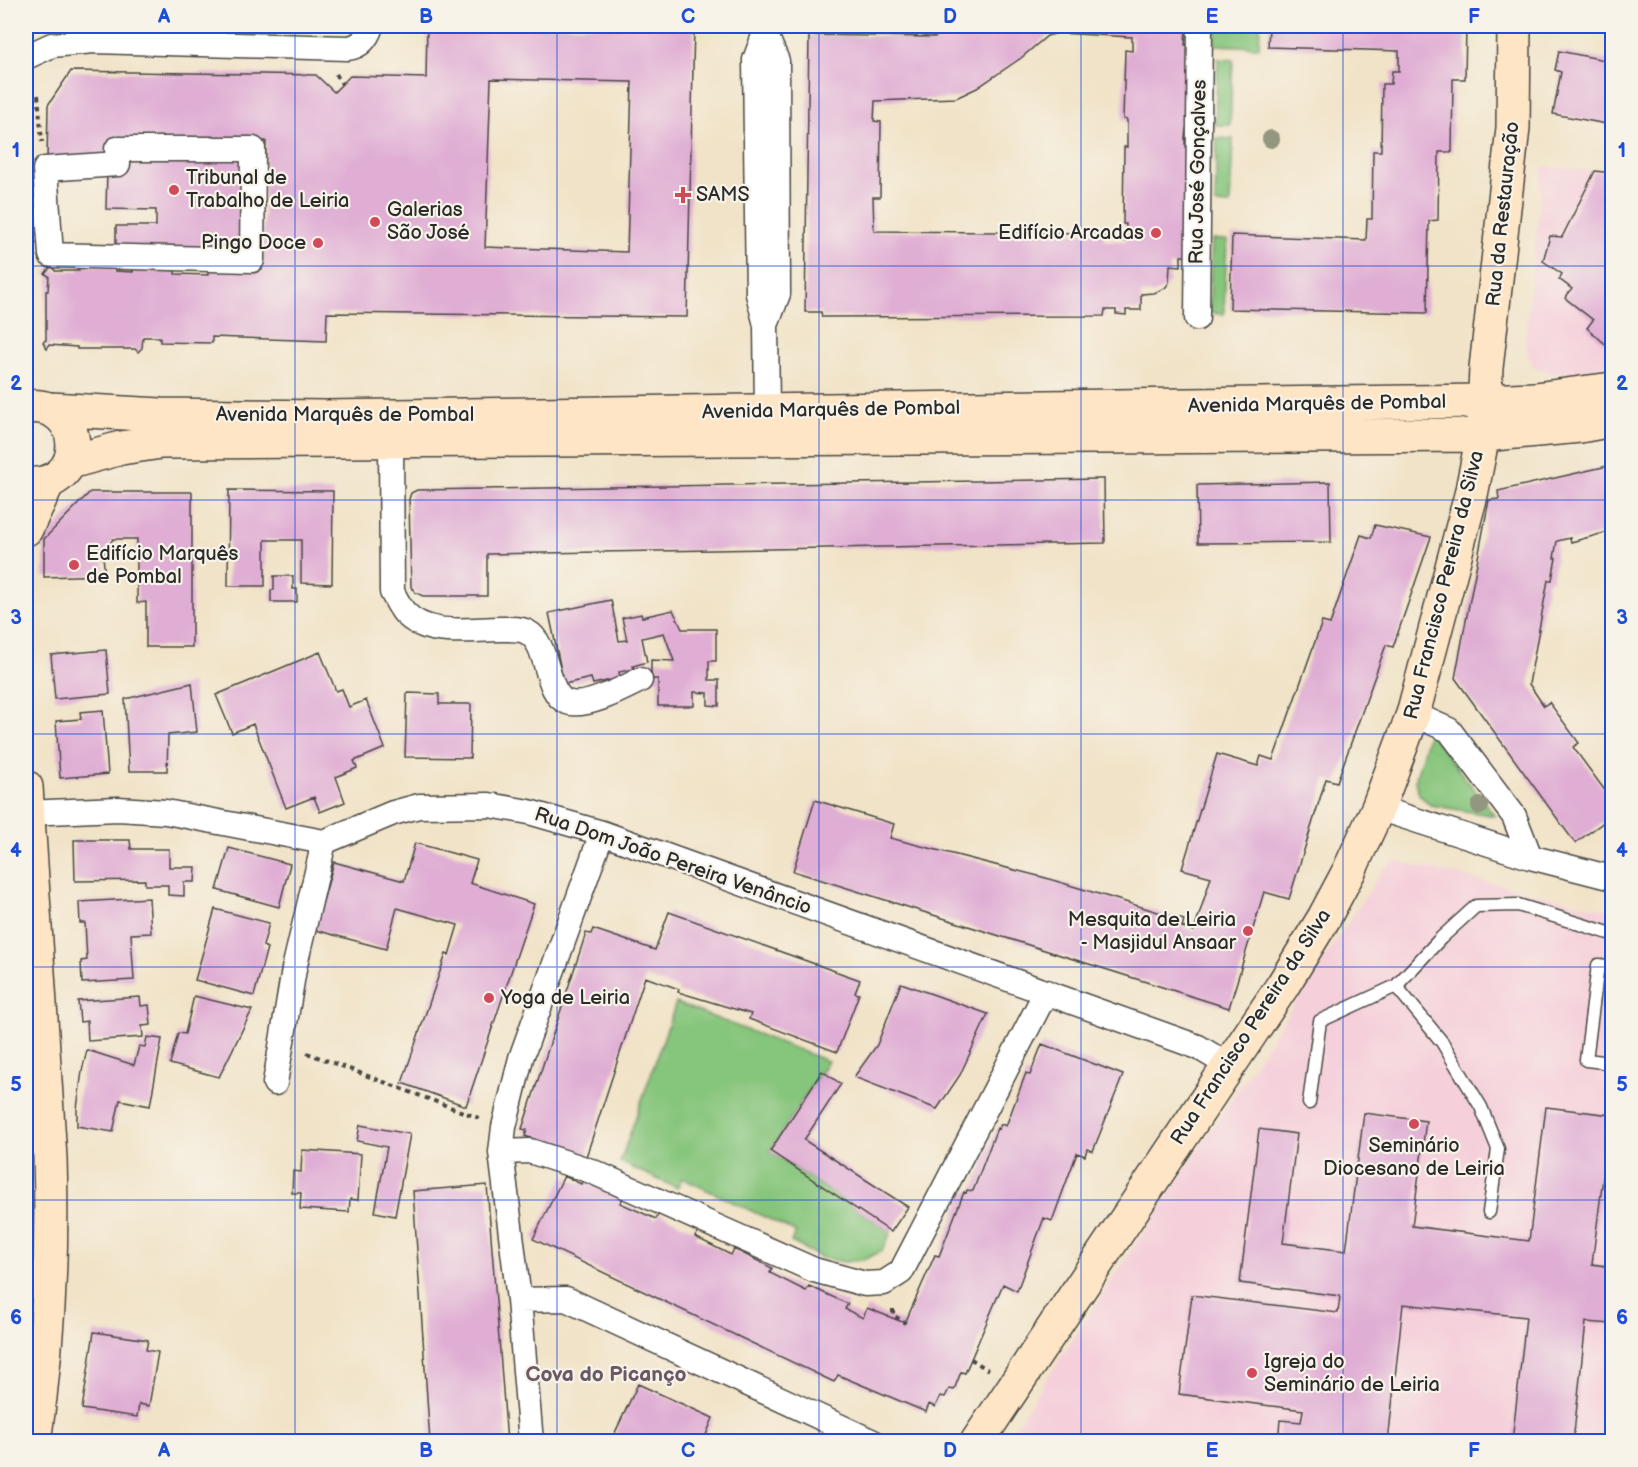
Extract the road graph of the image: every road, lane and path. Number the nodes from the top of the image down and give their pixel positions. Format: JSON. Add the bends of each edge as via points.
{"nodes":[{"id":1,"x":371,"y":26,"type":"edge"},
{"id":2,"x":1200,"y":26,"type":"edge"},
{"id":3,"x":1514,"y":26,"type":"edge"},
{"id":4,"x":765,"y":29,"type":"edge"},
{"id":5,"x":91,"y":33,"type":"edge"},
{"id":6,"x":26,"y":57,"type":"edge"},
{"id":7,"x":335,"y":73,"type":"dead end"},
{"id":8,"x":342,"y":84,"type":"dead end"},
{"id":9,"x":38,"y":95,"type":"dead end"},
{"id":10,"x":45,"y":170,"type":"junction"},
{"id":11,"x":1197,"y":318,"type":"dead end"},
{"id":12,"x":1612,"y":389,"type":"edge"},
{"id":13,"x":1484,"y":401,"type":"junction"},
{"id":14,"x":34,"y":404,"type":"edge"},
{"id":15,"x":767,"y":411,"type":"junction"},
{"id":16,"x":1612,"y":420,"type":"edge"},
{"id":17,"x":1482,"y":435,"type":"junction"},
{"id":18,"x":392,"y":442,"type":"junction"},
{"id":19,"x":48,"y":476,"type":"edge"},
{"id":20,"x":26,"y":530,"type":"edge"},
{"id":21,"x":640,"y":680,"type":"dead end"},
{"id":22,"x":1413,"y":714,"type":"junction"},
{"id":23,"x":26,"y":804,"type":"edge"},
{"id":24,"x":1378,"y":808,"type":"junction"},
{"id":25,"x":602,"y":833,"type":"junction"},
{"id":26,"x":324,"y":842,"type":"junction"},
{"id":27,"x":1530,"y":856,"type":"junction"},
{"id":28,"x":1612,"y":878,"type":"edge"},
{"id":29,"x":1612,"y":934,"type":"edge"},
{"id":30,"x":1612,"y":967,"type":"edge"},
{"id":31,"x":1396,"y":986,"type":"junction"},
{"id":32,"x":1046,"y":992,"type":"junction"},
{"id":33,"x":280,"y":1043,"type":"junction"},
{"id":34,"x":1612,"y":1063,"type":"edge"},
{"id":35,"x":1228,"y":1065,"type":"junction"},
{"id":36,"x":275,"y":1083,"type":"dead end"},
{"id":37,"x":1309,"y":1103,"type":"dead end"},
{"id":38,"x":504,"y":1127,"type":"junction"},
{"id":39,"x":501,"y":1152,"type":"junction"},
{"id":40,"x":1490,"y":1212,"type":"dead end"},
{"id":41,"x":519,"y":1300,"type":"junction"},
{"id":42,"x":893,"y":1315,"type":"dead end"},
{"id":43,"x":905,"y":1323,"type":"dead end"},
{"id":44,"x":34,"y":1442,"type":"edge"},
{"id":45,"x":531,"y":1442,"type":"edge"},
{"id":46,"x":873,"y":1442,"type":"edge"},
{"id":47,"x":977,"y":1442,"type":"edge"}],
"edges":[{"from":1,"to":5,"type":"street","via":[[365,40],[348,48]]},
{"from":2,"to":11,"type":"street","name":"Rua José Gonçalves"},
{"from":3,"to":13,"type":"main road","name":"Rua da Restauração","via":[[1513,128]]},
{"from":4,"to":15,"type":"street","via":[[754,60],[758,294],[766,325]]},
{"from":5,"to":6,"type":"street"},
{"from":7,"to":8,"type":"path"},
{"from":9,"to":10,"type":"path"},
{"from":10,"to":10,"type":"street","via":[[51,255],[252,260],[253,149],[117,149],[118,164]]},
{"from":12,"to":13,"type":"main road","name":"Avenida Marquês de Pombal"},
{"from":13,"to":15,"type":"main road","name":"Avenida Marquês de Pombal"},
{"from":13,"to":17,"type":"main road","name":"Rua da Restauração"},
{"from":14,"to":15,"type":"main road","name":"Avenida Marquês de Pombal","via":[[161,415],[324,417]]},
{"from":14,"to":19,"type":"main road","via":[[61,415],[73,437],[73,450]]},
{"from":16,"to":17,"type":"main road","name":"Avenida Marquês de Pombal"},
{"from":17,"to":18,"type":"main road","name":"Avenida Marquês de Pombal"},
{"from":17,"to":22,"type":"main road","name":"Rua Francisco Pereira da Silva","via":[[1472,495]]},
{"from":18,"to":19,"type":"main road","name":"Avenida Marquês de Pombal","via":[[161,442],[121,448]]},
{"from":18,"to":21,"type":"street","via":[[392,592],[404,612],[422,626],[438,630],[527,632],[538,643],[556,693],[565,702],[577,704],[617,692]]},
{"from":19,"to":20,"type":"main road"},
{"from":22,"to":24,"type":"main road","name":"Rua Francisco Pereira da Silva"},
{"from":22,"to":27,"type":"street","via":[[1449,730],[1514,816]]},
{"from":23,"to":26,"type":"street","via":[[166,812]]},
{"from":23,"to":44,"type":"main road","via":[[51,1199],[46,1326]]},
{"from":24,"to":27,"type":"street"},
{"from":24,"to":35,"type":"main road","name":"Rua Francisco Pereira da Silva","via":[[1324,918]]},
{"from":25,"to":26,"type":"street","name":"Rua Dom João Pereira Venâncio","via":[[489,805],[419,806]]},
{"from":25,"to":32,"type":"street","name":"Rua Dom João Pereira Venâncio"},
{"from":25,"to":38,"type":"street","via":[[521,1058]]},
{"from":26,"to":33,"type":"street"},
{"from":27,"to":28,"type":"street"},
{"from":29,"to":31,"type":"lane","via":[[1518,905],[1476,906]]},
{"from":30,"to":34,"type":"lane","via":[[1598,965],[1586,1060]]},
{"from":31,"to":37,"type":"lane","via":[[1320,1021]]},
{"from":31,"to":40,"type":"lane","via":[[1442,1042],[1481,1107],[1498,1149]]},
{"from":32,"to":35,"type":"street","name":"Rua Dom João Pereira Venâncio","via":[[1198,1047]]},
{"from":32,"to":39,"type":"street","via":[[902,1272],[884,1283],[865,1284],[814,1270],[591,1172],[530,1151]]},
{"from":33,"to":36,"type":"street"},
{"from":33,"to":38,"type":"path"},
{"from":35,"to":47,"type":"main road","name":"Rua Francisco Pereira da Silva"},
{"from":38,"to":39,"type":"street"},
{"from":39,"to":41,"type":"street"},
{"from":41,"to":45,"type":"street"},
{"from":41,"to":46,"type":"street","via":[[566,1299]]},
{"from":42,"to":43,"type":"path"}]}
